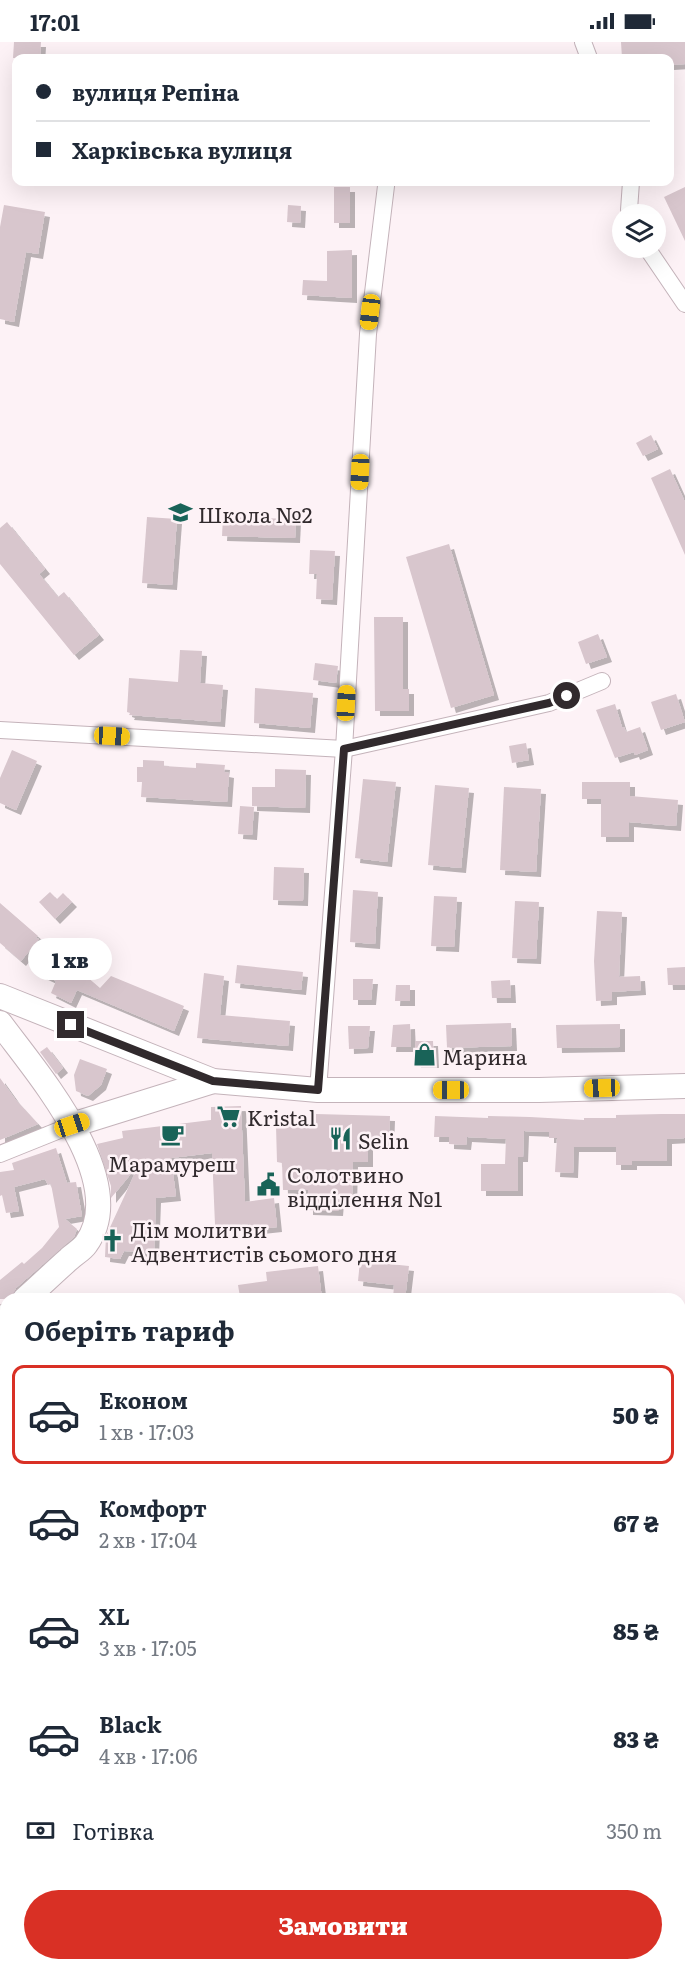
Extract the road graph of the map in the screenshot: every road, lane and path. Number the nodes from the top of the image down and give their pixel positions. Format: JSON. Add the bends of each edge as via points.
{"nodes":[{"id":1,"x":386,"y":186,"type":"dead end"},
{"id":2,"x":631,"y":186,"type":"edge"},
{"id":3,"x":629,"y":204,"type":"edge"},
{"id":4,"x":654,"y":258,"type":"edge"},
{"id":5,"x":685,"y":304,"type":"edge"},
{"id":6,"x":602,"y":681,"type":"dead end"},
{"id":7,"x":0,"y":730,"type":"edge"},
{"id":8,"x":344,"y":749,"type":"junction"},
{"id":9,"x":0,"y":996,"type":"edge"},
{"id":10,"x":0,"y":1023,"type":"edge"},
{"id":11,"x":213,"y":1081,"type":"junction"},
{"id":12,"x":685,"y":1086,"type":"edge"},
{"id":13,"x":318,"y":1090,"type":"junction"},
{"id":14,"x":72,"y":1125,"type":"junction"},
{"id":15,"x":0,"y":1154,"type":"edge"},
{"id":16,"x":32,"y":1293,"type":"edge"}],
"edges":[{"from":1,"to":8,"type":"street","via":[[368,333]]},
{"from":2,"to":3,"type":"street"},
{"from":4,"to":5,"type":"street"},
{"from":6,"to":8,"type":"street","via":[[549,703]]},
{"from":7,"to":8,"type":"street"},
{"from":8,"to":13,"type":"street"},
{"from":9,"to":11,"type":"street"},
{"from":10,"to":14,"type":"street"},
{"from":11,"to":13,"type":"street"},
{"from":11,"to":14,"type":"street"},
{"from":12,"to":13,"type":"street"},
{"from":14,"to":15,"type":"street"},
{"from":14,"to":16,"type":"street","via":[[95,1178],[99,1202],[96,1222],[86,1244]]}]}
